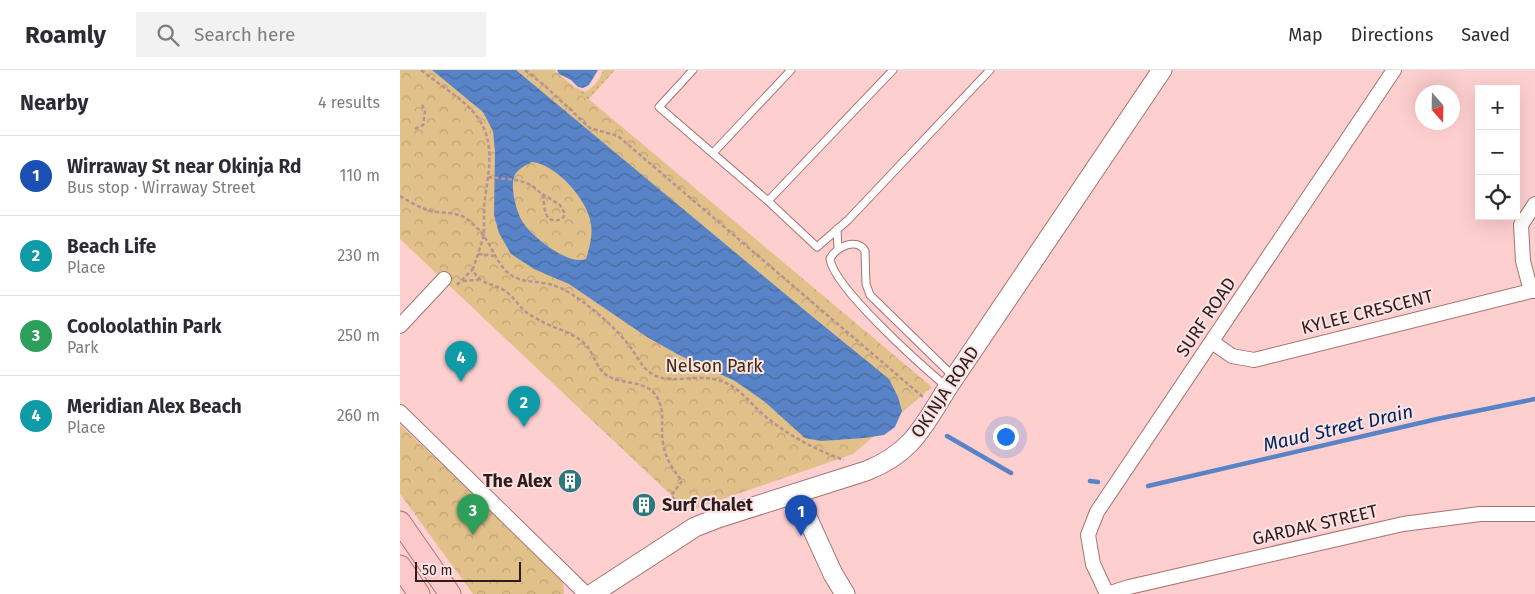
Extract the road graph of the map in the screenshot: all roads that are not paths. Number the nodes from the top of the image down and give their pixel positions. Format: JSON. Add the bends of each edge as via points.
{"nodes":[{"id":1,"x":693,"y":70,"type":"edge"},
{"id":2,"x":792,"y":70,"type":"edge"},
{"id":3,"x":893,"y":70,"type":"edge"},
{"id":4,"x":990,"y":70,"type":"edge"},
{"id":5,"x":1162,"y":70,"type":"edge"},
{"id":6,"x":1394,"y":70,"type":"edge"},
{"id":7,"x":712,"y":153,"type":"junction"},
{"id":8,"x":768,"y":201,"type":"junction"},
{"id":9,"x":1535,"y":204,"type":"edge"},
{"id":10,"x":837,"y":229,"type":"junction"},
{"id":11,"x":817,"y":247,"type":"junction"},
{"id":12,"x":835,"y":252,"type":"junction"},
{"id":13,"x":444,"y":280,"type":"road end"},
{"id":14,"x":1533,"y":291,"type":"edge"},
{"id":15,"x":400,"y":326,"type":"edge"},
{"id":16,"x":1212,"y":342,"type":"junction"},
{"id":17,"x":951,"y":382,"type":"junction"},
{"id":18,"x":400,"y":412,"type":"edge"},
{"id":19,"x":796,"y":493,"type":"junction"},
{"id":20,"x":1535,"y":514,"type":"edge"},
{"id":21,"x":400,"y":522,"type":"edge"},
{"id":22,"x":400,"y":566,"type":"edge"},
{"id":23,"x":419,"y":594,"type":"edge"},
{"id":24,"x":450,"y":594,"type":"edge"},
{"id":25,"x":586,"y":594,"type":"edge"},
{"id":26,"x":592,"y":594,"type":"edge"},
{"id":27,"x":845,"y":594,"type":"edge"},
{"id":28,"x":1107,"y":594,"type":"edge"}],
"edges":[{"from":1,"to":7,"type":"lane","via":[[659,107]]},
{"from":2,"to":7,"type":"lane"},
{"from":3,"to":8,"type":"lane"},
{"from":4,"to":10,"type":"lane"},
{"from":5,"to":17,"type":"street","name":"OKINJA ROAD"},
{"from":6,"to":16,"type":"street","name":"SURF ROAD"},
{"from":7,"to":8,"type":"lane"},
{"from":8,"to":11,"type":"lane"},
{"from":9,"to":14,"type":"street","via":[[1521,226],[1523,261]]},
{"from":10,"to":11,"type":"lane"},
{"from":10,"to":12,"type":"lane"},
{"from":11,"to":12,"type":"lane"},
{"from":12,"to":17,"type":"lane","via":[[830,259],[834,272],[859,304],[932,374]]},
{"from":12,"to":17,"type":"lane","via":[[855,244],[863,248],[870,295]]},
{"from":13,"to":15,"type":"street"},
{"from":14,"to":16,"type":"street","name":"KYLEE CRESCENT","via":[[1254,360],[1232,356]]},
{"from":16,"to":28,"type":"street","name":"SURF ROAD","via":[[1097,512],[1088,535],[1093,564]]},
{"from":17,"to":19,"type":"street","name":"OKINJA ROAD","via":[[921,431],[886,463]]},
{"from":18,"to":25,"type":"street"},
{"from":19,"to":26,"type":"street","name":"OKINJA ROAD","via":[[695,527]]},
{"from":19,"to":27,"type":"street"},
{"from":20,"to":28,"type":"street","name":"GARDAK STREET","via":[[1480,514],[1403,524]]},
{"from":21,"to":24,"type":"main road"},
{"from":22,"to":23,"type":"main road"}]}
